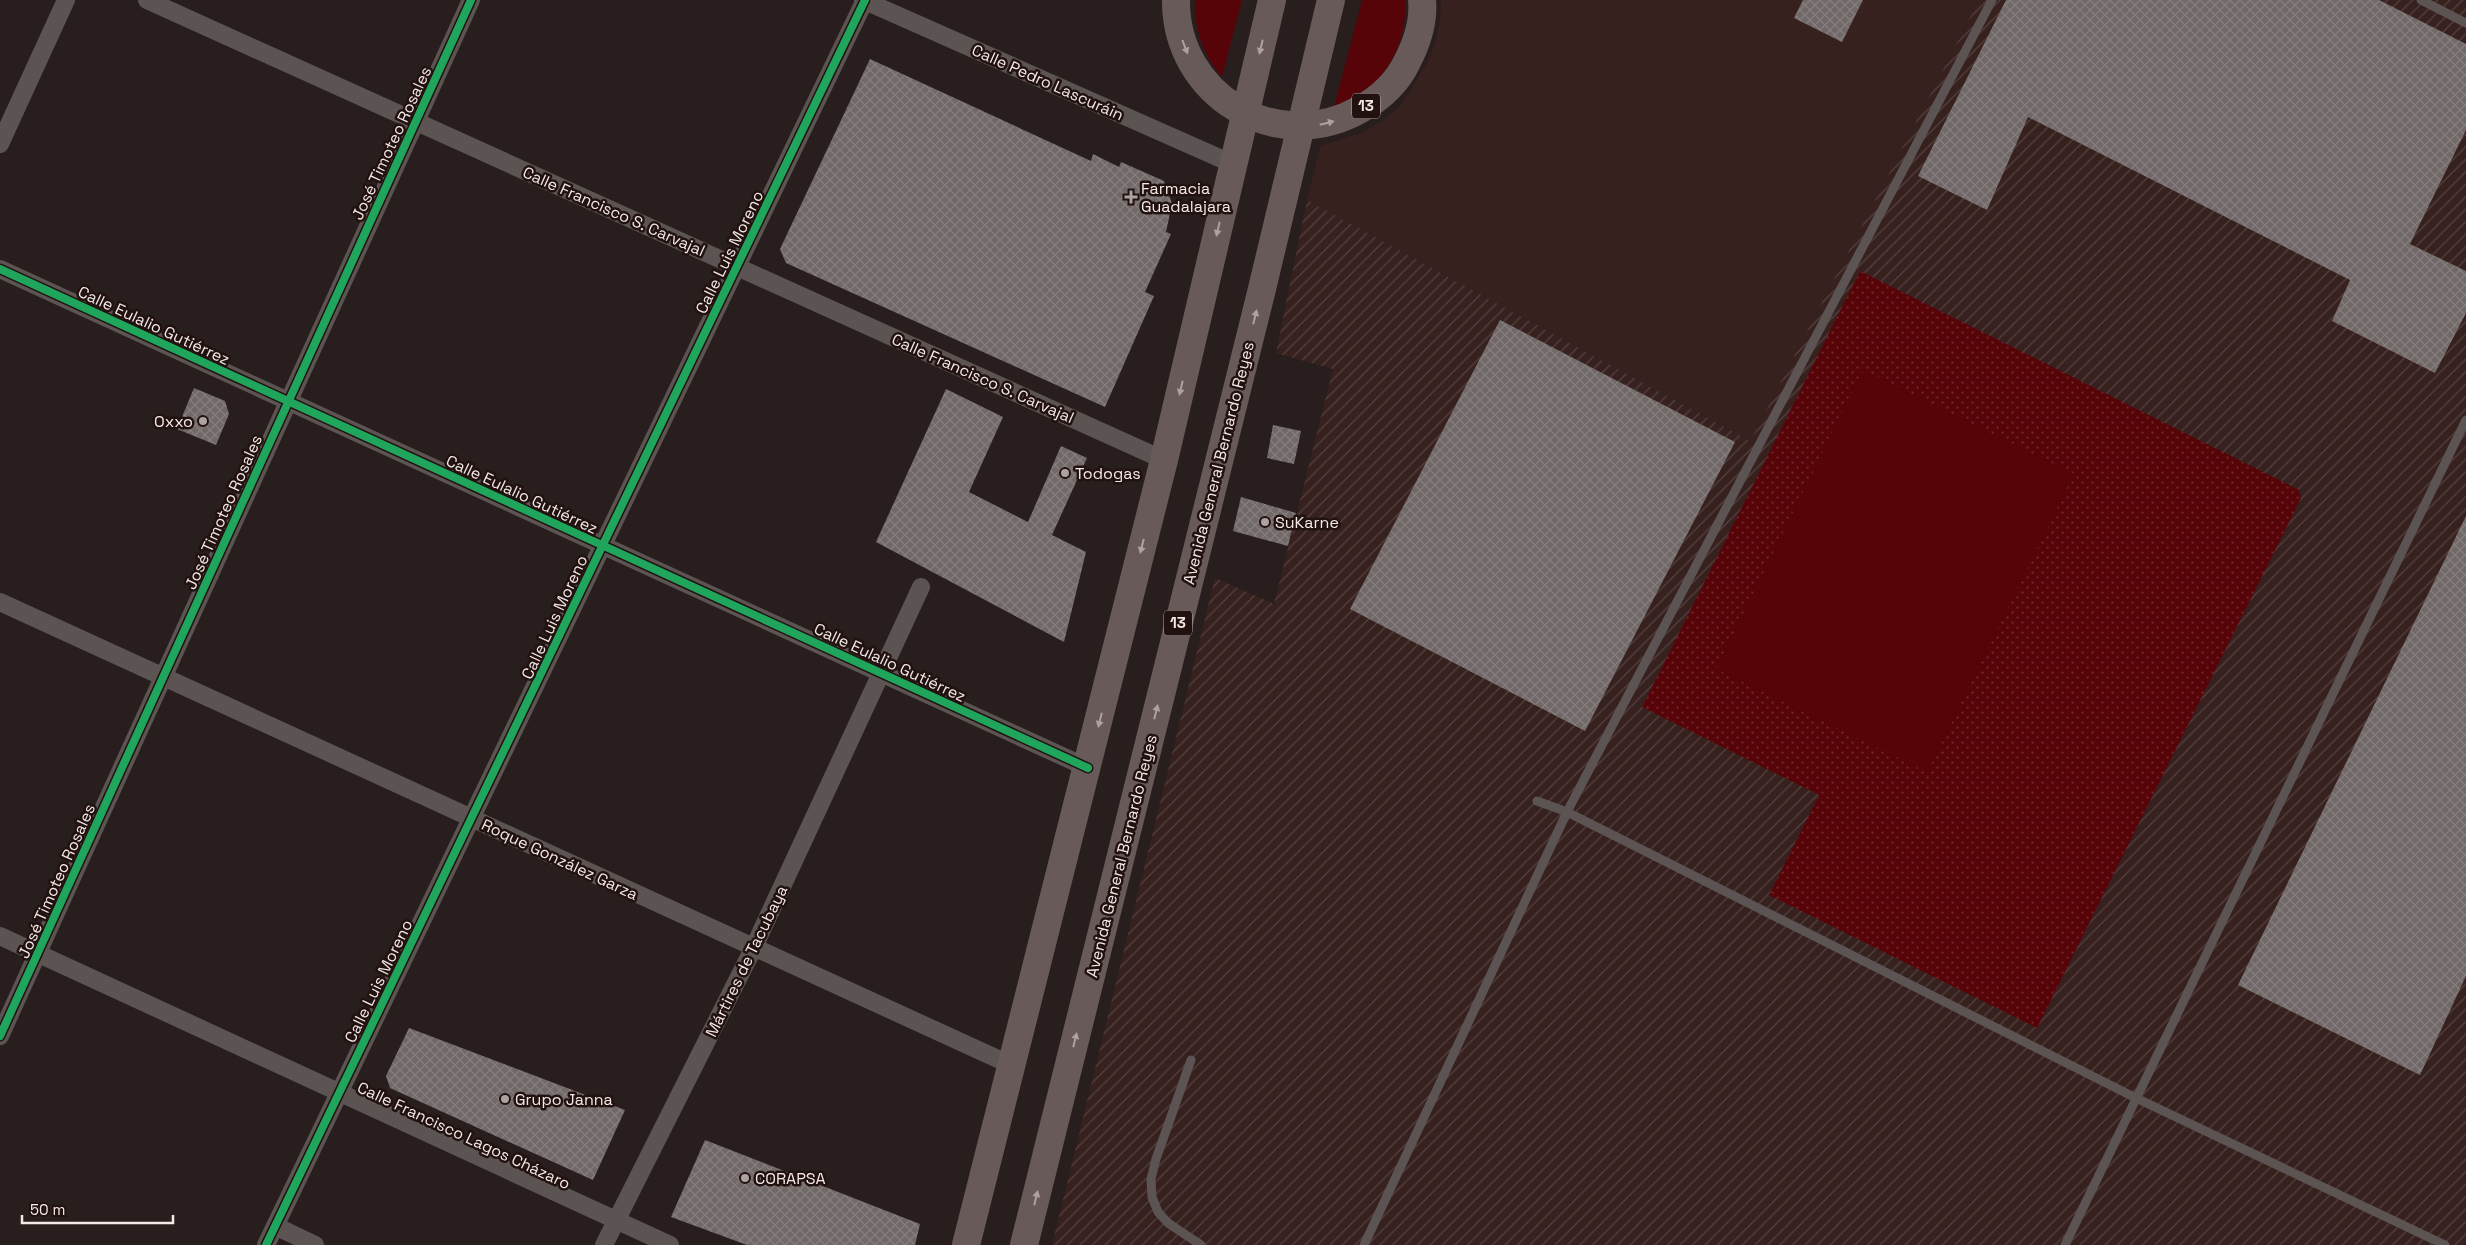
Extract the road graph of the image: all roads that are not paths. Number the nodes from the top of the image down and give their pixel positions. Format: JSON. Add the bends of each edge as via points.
{"nodes":[{"id":1,"x":147,"y":0,"type":"edge"},
{"id":2,"x":471,"y":0,"type":"edge"},
{"id":3,"x":864,"y":0,"type":"edge"},
{"id":4,"x":1176,"y":0,"type":"edge"},
{"id":5,"x":1272,"y":0,"type":"edge"},
{"id":6,"x":1331,"y":0,"type":"edge"},
{"id":7,"x":1422,"y":0,"type":"edge"},
{"id":8,"x":1992,"y":0,"type":"edge"},
{"id":9,"x":2420,"y":0,"type":"edge"},
{"id":10,"x":63,"y":1,"type":"edge"},
{"id":11,"x":2466,"y":23,"type":"edge"},
{"id":12,"x":1245,"y":114,"type":"junction"},
{"id":13,"x":416,"y":122,"type":"junction"},
{"id":14,"x":1299,"y":127,"type":"junction"},
{"id":15,"x":0,"y":144,"type":"edge"},
{"id":16,"x":1233,"y":164,"type":"junction"},
{"id":17,"x":737,"y":267,"type":"junction"},
{"id":18,"x":0,"y":269,"type":"edge"},
{"id":19,"x":288,"y":402,"type":"junction"},
{"id":20,"x":2466,"y":420,"type":"edge"},
{"id":21,"x":1164,"y":460,"type":"junction"},
{"id":22,"x":603,"y":546,"type":"junction"},
{"id":23,"x":921,"y":587,"type":"dead end"},
{"id":24,"x":0,"y":602,"type":"edge"},
{"id":25,"x":881,"y":673,"type":"junction"},
{"id":26,"x":163,"y":676,"type":"junction"},
{"id":27,"x":1088,"y":768,"type":"junction"},
{"id":28,"x":1537,"y":801,"type":"dead end"},
{"id":29,"x":1568,"y":812,"type":"junction"},
{"id":30,"x":473,"y":819,"type":"junction"},
{"id":31,"x":0,"y":936,"type":"edge"},
{"id":32,"x":754,"y":948,"type":"junction"},
{"id":33,"x":38,"y":954,"type":"junction"},
{"id":34,"x":0,"y":1036,"type":"edge"},
{"id":35,"x":1191,"y":1060,"type":"dead end"},
{"id":36,"x":1011,"y":1065,"type":"junction"},
{"id":37,"x":339,"y":1092,"type":"junction"},
{"id":38,"x":2136,"y":1098,"type":"junction"},
{"id":39,"x":615,"y":1220,"type":"junction"},
{"id":40,"x":275,"y":1226,"type":"junction"},
{"id":41,"x":266,"y":1245,"type":"edge"},
{"id":42,"x":315,"y":1245,"type":"edge"},
{"id":43,"x":604,"y":1245,"type":"edge"},
{"id":44,"x":670,"y":1245,"type":"edge"},
{"id":45,"x":966,"y":1245,"type":"edge"},
{"id":46,"x":1024,"y":1245,"type":"edge"},
{"id":47,"x":1201,"y":1245,"type":"edge"},
{"id":48,"x":1364,"y":1245,"type":"edge"},
{"id":49,"x":2065,"y":1245,"type":"edge"},
{"id":50,"x":2445,"y":1245,"type":"edge"}],
"edges":[{"from":1,"to":13,"type":"street","name":"Calle Francisco S. Carvajal"},
{"from":2,"to":13,"type":"street","name":"José Timoteo Rosales"},
{"from":3,"to":16,"type":"street","name":"Calle Pedro Lascuráin"},
{"from":3,"to":17,"type":"street","name":"Calle Luis Moreno"},
{"from":4,"to":12,"type":"main road","number":"13","one_way":true,"via":[[1184,48],[1200,76],[1216,94]]},
{"from":5,"to":12,"type":"main road","one_way":true},
{"from":6,"to":14,"type":"main road","name":"Avenida General Bernardo Reyes","number":"13"},
{"from":14,"to":7,"type":"main road","number":"13","one_way":true,"via":[[1345,118],[1387,90],[1404,70],[1412,53],[1420,32]]},
{"from":8,"to":29,"type":"lane"},
{"from":9,"to":11,"type":"lane"},
{"from":10,"to":15,"type":"street"},
{"from":12,"to":14,"type":"main road","number":"13"},
{"from":12,"to":16,"type":"main road"},
{"from":13,"to":17,"type":"street","name":"Calle Francisco S. Carvajal"},
{"from":13,"to":19,"type":"street","name":"José Timoteo Rosales"},
{"from":46,"to":14,"type":"main road","name":"Avenida General Bernardo Reyes","number":"13","one_way":true,"via":[[1261,293]]},
{"from":16,"to":21,"type":"main road","one_way":true},
{"from":17,"to":21,"type":"street","name":"Calle Francisco S. Carvajal"},
{"from":17,"to":22,"type":"street","name":"Calle Luis Moreno"},
{"from":18,"to":19,"type":"street","name":"Calle Eulalio Gutiérrez"},
{"from":19,"to":22,"type":"street","name":"Calle Eulalio Gutiérrez"},
{"from":19,"to":26,"type":"street","name":"José Timoteo Rosales"},
{"from":20,"to":38,"type":"lane"},
{"from":21,"to":27,"type":"main road","one_way":true},
{"from":22,"to":25,"type":"street","name":"Calle Eulalio Gutiérrez"},
{"from":22,"to":30,"type":"street","name":"Calle Luis Moreno"},
{"from":23,"to":25,"type":"street","name":"Mártires de Tacubaya"},
{"from":24,"to":26,"type":"street","name":"Roque González Garza"},
{"from":25,"to":27,"type":"street","name":"Calle Eulalio Gutiérrez"},
{"from":25,"to":32,"type":"street","name":"Mártires de Tacubaya"},
{"from":26,"to":30,"type":"street","name":"Roque González Garza"},
{"from":26,"to":33,"type":"street","name":"José Timoteo Rosales"},
{"from":27,"to":36,"type":"main road"},
{"from":28,"to":29,"type":"lane"},
{"from":29,"to":38,"type":"lane"},
{"from":29,"to":48,"type":"lane"},
{"from":30,"to":32,"type":"street","name":"Roque González Garza"},
{"from":30,"to":37,"type":"street","name":"Calle Luis Moreno"},
{"from":31,"to":33,"type":"street","name":"Calle Francisco Lagos Cházaro"},
{"from":32,"to":36,"type":"street","name":"Roque González Garza"},
{"from":32,"to":39,"type":"street","name":"Mártires de Tacubaya"},
{"from":33,"to":34,"type":"street","name":"José Timoteo Rosales"},
{"from":33,"to":37,"type":"street","name":"Calle Francisco Lagos Cházaro"},
{"from":35,"to":47,"type":"lane","via":[[1151,1179],[1152,1197],[1158,1212],[1168,1223]]},
{"from":36,"to":45,"type":"main road"},
{"from":37,"to":39,"type":"street","name":"Calle Francisco Lagos Cházaro"},
{"from":37,"to":40,"type":"street","name":"Calle Luis Moreno"},
{"from":38,"to":49,"type":"lane"},
{"from":38,"to":50,"type":"lane"},
{"from":39,"to":43,"type":"street","name":"Mártires de Tacubaya"},
{"from":39,"to":44,"type":"street","name":"Calle Francisco Lagos Cházaro"},
{"from":40,"to":41,"type":"street","name":"Calle Luis Moreno"},
{"from":40,"to":42,"type":"street"}]}
